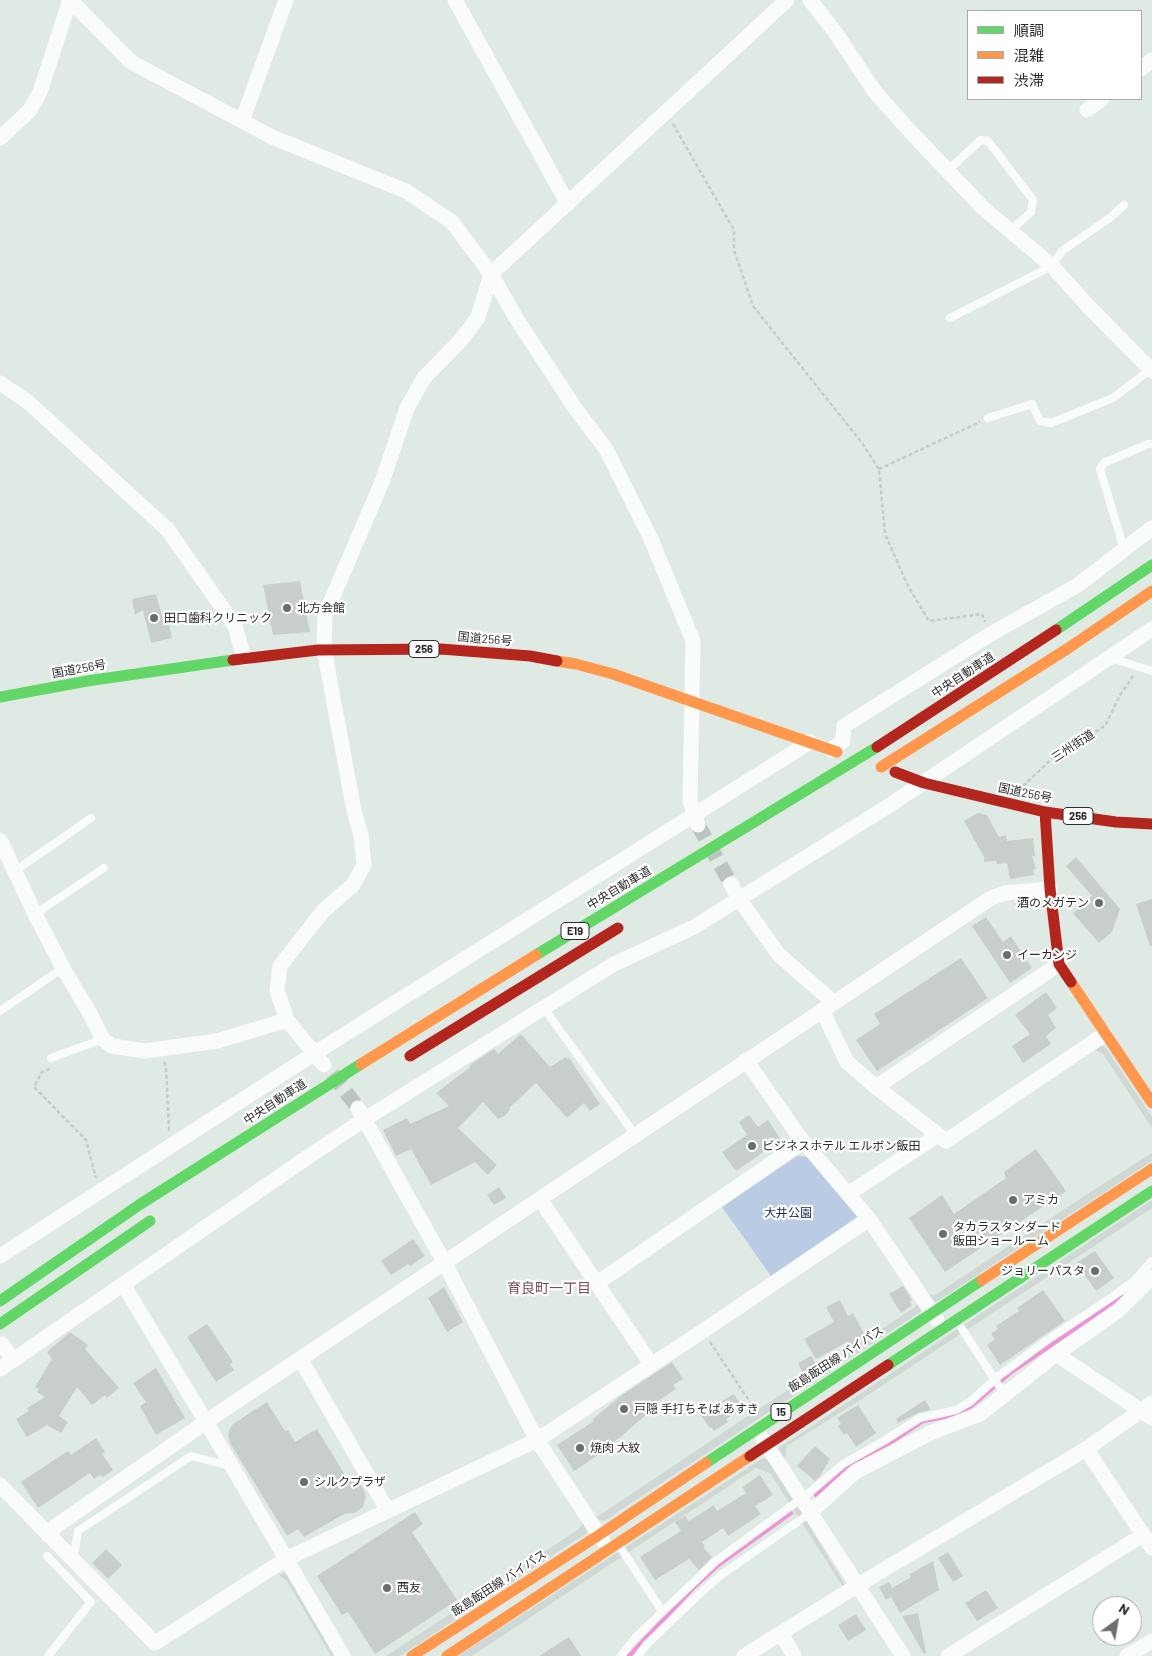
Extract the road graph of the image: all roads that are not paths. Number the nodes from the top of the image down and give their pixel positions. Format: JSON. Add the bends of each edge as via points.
{"nodes":[{"id":1,"x":70,"y":0,"type":"edge"},
{"id":2,"x":286,"y":0,"type":"edge"},
{"id":3,"x":454,"y":0,"type":"edge"},
{"id":4,"x":787,"y":0,"type":"edge"},
{"id":5,"x":810,"y":0,"type":"edge"},
{"id":6,"x":1152,"y":60,"type":"edge"},
{"id":7,"x":1142,"y":68,"type":"edge"},
{"id":8,"x":1101,"y":100,"type":"edge"},
{"id":9,"x":1086,"y":110,"type":"dead end"},
{"id":10,"x":242,"y":121,"type":"junction"},
{"id":11,"x":0,"y":138,"type":"edge"},
{"id":12,"x":947,"y":171,"type":"junction"},
{"id":13,"x":568,"y":204,"type":"junction"},
{"id":14,"x":1124,"y":205,"type":"dead end"},
{"id":15,"x":1010,"y":231,"type":"junction"},
{"id":16,"x":1052,"y":266,"type":"junction"},
{"id":17,"x":491,"y":274,"type":"junction"},
{"id":18,"x":950,"y":318,"type":"dead end"},
{"id":19,"x":1151,"y":370,"type":"edge"},
{"id":20,"x":0,"y":382,"type":"edge"},
{"id":21,"x":988,"y":418,"type":"road end"},
{"id":22,"x":1152,"y":444,"type":"edge"},
{"id":23,"x":1152,"y":528,"type":"edge"},
{"id":24,"x":1124,"y":549,"type":"junction"},
{"id":25,"x":1152,"y":565,"type":"edge"},
{"id":26,"x":1152,"y":591,"type":"edge"},
{"id":27,"x":1152,"y":629,"type":"edge"},
{"id":28,"x":324,"y":649,"type":"junction"},
{"id":29,"x":244,"y":658,"type":"junction"},
{"id":30,"x":1111,"y":658,"type":"junction"},
{"id":31,"x":1152,"y":671,"type":"edge"},
{"id":32,"x":0,"y":697,"type":"edge"},
{"id":33,"x":693,"y":700,"type":"junction"},
{"id":34,"x":810,"y":742,"type":"junction"},
{"id":35,"x":834,"y":751,"type":"joint"},
{"id":36,"x":873,"y":772,"type":"dead end"},
{"id":37,"x":895,"y":772,"type":"dead end"},
{"id":38,"x":924,"y":783,"type":"junction"},
{"id":39,"x":1045,"y":812,"type":"junction"},
{"id":40,"x":91,"y":818,"type":"dead end"},
{"id":41,"x":696,"y":819,"type":"junction"},
{"id":42,"x":1152,"y":824,"type":"edge"},
{"id":43,"x":0,"y":840,"type":"edge"},
{"id":44,"x":104,"y":868,"type":"dead end"},
{"id":45,"x":15,"y":871,"type":"junction"},
{"id":46,"x":731,"y":884,"type":"tunnel mouth"},
{"id":47,"x":1050,"y":889,"type":"junction"},
{"id":48,"x":739,"y":900,"type":"junction"},
{"id":49,"x":35,"y":914,"type":"junction"},
{"id":50,"x":627,"y":922,"type":"dead end"},
{"id":51,"x":1059,"y":964,"type":"junction"},
{"id":52,"x":63,"y":968,"type":"junction"},
{"id":53,"x":828,"y":1006,"type":"junction"},
{"id":54,"x":544,"y":1008,"type":"junction"},
{"id":55,"x":0,"y":1011,"type":"edge"},
{"id":56,"x":287,"y":1020,"type":"junction"},
{"id":57,"x":1105,"y":1034,"type":"junction"},
{"id":58,"x":103,"y":1039,"type":"junction"},
{"id":59,"x":315,"y":1053,"type":"junction"},
{"id":60,"x":51,"y":1058,"type":"dead end"},
{"id":61,"x":746,"y":1060,"type":"junction"},
{"id":62,"x":399,"y":1062,"type":"dead end"},
{"id":63,"x":324,"y":1066,"type":"tunnel mouth"},
{"id":64,"x":876,"y":1087,"type":"junction"},
{"id":65,"x":1152,"y":1103,"type":"edge"},
{"id":66,"x":362,"y":1113,"type":"junction"},
{"id":67,"x":635,"y":1135,"type":"junction"},
{"id":68,"x":938,"y":1135,"type":"junction"},
{"id":69,"x":803,"y":1142,"type":"junction"},
{"id":70,"x":1152,"y":1169,"type":"edge"},
{"id":71,"x":1152,"y":1191,"type":"edge"},
{"id":72,"x":848,"y":1194,"type":"junction"},
{"id":73,"x":540,"y":1199,"type":"junction"},
{"id":74,"x":159,"y":1216,"type":"dead end"},
{"id":75,"x":869,"y":1218,"type":"junction"},
{"id":76,"x":0,"y":1256,"type":"edge"},
{"id":77,"x":1152,"y":1261,"type":"edge"},
{"id":78,"x":444,"y":1262,"type":"junction"},
{"id":79,"x":1152,"y":1277,"type":"edge"},
{"id":80,"x":597,"y":1283,"type":"junction"},
{"id":81,"x":123,"y":1284,"type":"junction"},
{"id":82,"x":0,"y":1301,"type":"edge"},
{"id":83,"x":932,"y":1312,"type":"junction"},
{"id":84,"x":0,"y":1324,"type":"edge"},
{"id":85,"x":943,"y":1328,"type":"junction"},
{"id":86,"x":962,"y":1329,"type":"dead end"},
{"id":87,"x":2,"y":1344,"type":"dead end"},
{"id":88,"x":1056,"y":1354,"type":"junction"},
{"id":89,"x":13,"y":1360,"type":"junction"},
{"id":90,"x":301,"y":1360,"type":"junction"},
{"id":91,"x":651,"y":1364,"type":"junction"},
{"id":92,"x":0,"y":1369,"type":"edge"},
{"id":93,"x":999,"y":1384,"type":"junction"},
{"id":94,"x":1148,"y":1410,"type":"edge"},
{"id":95,"x":206,"y":1422,"type":"junction"},
{"id":96,"x":756,"y":1429,"type":"junction"},
{"id":97,"x":537,"y":1440,"type":"junction"},
{"id":98,"x":766,"y":1445,"type":"junction"},
{"id":99,"x":1086,"y":1449,"type":"junction"},
{"id":100,"x":232,"y":1467,"type":"junction"},
{"id":101,"x":0,"y":1485,"type":"edge"},
{"id":102,"x":798,"y":1501,"type":"junction"},
{"id":103,"x":388,"y":1511,"type":"junction"},
{"id":104,"x":807,"y":1515,"type":"junction"},
{"id":105,"x":48,"y":1535,"type":"junction"},
{"id":106,"x":599,"y":1535,"type":"junction"},
{"id":107,"x":1143,"y":1535,"type":"junction"},
{"id":108,"x":1152,"y":1548,"type":"edge"},
{"id":109,"x":615,"y":1549,"type":"junction"},
{"id":110,"x":47,"y":1556,"type":"dead end"},
{"id":111,"x":286,"y":1560,"type":"junction"},
{"id":112,"x":77,"y":1563,"type":"junction"},
{"id":113,"x":71,"y":1581,"type":"junction"},
{"id":114,"x":858,"y":1585,"type":"junction"},
{"id":115,"x":662,"y":1611,"type":"junction"},
{"id":116,"x":781,"y":1633,"type":"junction"},
{"id":117,"x":1152,"y":1641,"type":"edge"},
{"id":118,"x":48,"y":1656,"type":"edge"},
{"id":119,"x":344,"y":1656,"type":"edge"},
{"id":120,"x":412,"y":1656,"type":"edge"},
{"id":121,"x":447,"y":1656,"type":"edge"},
{"id":122,"x":621,"y":1656,"type":"edge"},
{"id":123,"x":638,"y":1656,"type":"edge"},
{"id":124,"x":744,"y":1656,"type":"edge"},
{"id":125,"x":794,"y":1656,"type":"edge"},
{"id":126,"x":903,"y":1656,"type":"edge"},
{"id":127,"x":948,"y":1656,"type":"edge"},
{"id":128,"x":1127,"y":1656,"type":"edge"}],
"edges":[{"from":1,"to":10,"type":"street","via":[[131,62]]},
{"from":1,"to":11,"type":"street","via":[[40,92],[30,110]]},
{"from":2,"to":10,"type":"street"},
{"from":3,"to":13,"type":"street"},
{"from":4,"to":13,"type":"street"},
{"from":5,"to":12,"type":"street","via":[[875,92]]},
{"from":6,"to":7,"type":"street"},
{"from":8,"to":9,"type":"street"},
{"from":10,"to":17,"type":"street","via":[[272,137],[406,191],[452,222]]},
{"from":12,"to":15,"type":"street"},
{"from":12,"to":15,"type":"lane","via":[[981,140],[988,141],[1033,200],[1031,212]]},
{"from":13,"to":17,"type":"street"},
{"from":14,"to":16,"type":"lane","via":[[1062,251]]},
{"from":15,"to":16,"type":"street"},
{"from":16,"to":18,"type":"lane"},
{"from":16,"to":19,"type":"street"},
{"from":17,"to":28,"type":"street","via":[[478,317],[424,378],[407,408],[382,482],[325,615]]},
{"from":17,"to":33,"type":"street","via":[[574,408],[606,449],[651,539],[693,641]]},
{"from":19,"to":21,"type":"lane","via":[[1113,398],[1051,423],[1040,421],[1032,404]]},
{"from":20,"to":29,"type":"street","via":[[28,402],[168,530],[235,626]]},
{"from":22,"to":24,"type":"lane","via":[[1104,463],[1100,469]]},
{"from":23,"to":24,"type":"street"},
{"from":24,"to":35,"type":"street","via":[[1078,585],[990,635],[844,726],[843,741]]},
{"from":25,"to":82,"type":"main road","name":"中央自動車道","number":"E19","via":[[902,732],[313,1094],[139,1205]]},
{"from":26,"to":36,"type":"main road"},
{"from":27,"to":30,"type":"street"},
{"from":28,"to":29,"type":"main road","name":"国道256号","number":"256"},
{"from":28,"to":33,"type":"main road","name":"国道256号","number":"256","via":[[441,649],[530,656],[576,664]]},
{"from":28,"to":56,"type":"street","via":[[361,835],[364,865],[354,885],[323,911],[280,966],[277,991]]},
{"from":29,"to":32,"type":"main road","name":"国道256号","number":"256"},
{"from":30,"to":31,"type":"lane"},
{"from":30,"to":38,"type":"street"},
{"from":33,"to":34,"type":"main road","name":"国道256号","number":"256"},
{"from":33,"to":41,"type":"street","via":[[690,801]]},
{"from":34,"to":35,"type":"main road","name":"国道256号","number":"256"},
{"from":34,"to":41,"type":"street"},
{"from":37,"to":38,"type":"main road","name":"国道256号","number":"256"},
{"from":38,"to":39,"type":"main road","name":"国道256号","number":"256"},
{"from":38,"to":48,"type":"street"},
{"from":39,"to":42,"type":"main road","name":"国道256号","number":"256"},
{"from":39,"to":47,"type":"main road"},
{"from":40,"to":45,"type":"lane"},
{"from":41,"to":59,"type":"street"},
{"from":43,"to":45,"type":"street"},
{"from":44,"to":49,"type":"lane"},
{"from":45,"to":49,"type":"street"},
{"from":46,"to":48,"type":"street"},
{"from":47,"to":51,"type":"main road"},
{"from":47,"to":53,"type":"street","via":[[1005,893],[991,898]]},
{"from":48,"to":53,"type":"street","via":[[779,955]]},
{"from":48,"to":54,"type":"street","via":[[694,927],[614,964]]},
{"from":49,"to":52,"type":"street"},
{"from":50,"to":62,"type":"main road","number":"E19"},
{"from":51,"to":57,"type":"main road"},
{"from":51,"to":64,"type":"street"},
{"from":52,"to":55,"type":"lane"},
{"from":52,"to":58,"type":"street"},
{"from":53,"to":61,"type":"street"},
{"from":53,"to":64,"type":"street","via":[[847,1062]]},
{"from":54,"to":66,"type":"street"},
{"from":54,"to":67,"type":"lane"},
{"from":56,"to":58,"type":"street","via":[[217,1041],[145,1051],[112,1046]]},
{"from":56,"to":59,"type":"street"},
{"from":57,"to":65,"type":"main road"},
{"from":57,"to":68,"type":"street","via":[[946,1141]]},
{"from":58,"to":60,"type":"lane"},
{"from":59,"to":63,"type":"street"},
{"from":59,"to":76,"type":"street"},
{"from":61,"to":67,"type":"street"},
{"from":61,"to":69,"type":"street"},
{"from":64,"to":68,"type":"street"},
{"from":66,"to":78,"type":"street"},
{"from":66,"to":81,"type":"street"},
{"from":67,"to":73,"type":"street"},
{"from":68,"to":72,"type":"street"},
{"from":69,"to":72,"type":"street"},
{"from":69,"to":80,"type":"street"},
{"from":70,"to":83,"type":"main road","name":"飯島飯田線 バイパス","number":"15"},
{"from":71,"to":85,"type":"main road","number":"15"},
{"from":72,"to":75,"type":"street"},
{"from":73,"to":78,"type":"street"},
{"from":73,"to":80,"type":"street"},
{"from":74,"to":84,"type":"main road"},
{"from":75,"to":83,"type":"street"},
{"from":75,"to":91,"type":"street"},
{"from":77,"to":93,"type":"lane","via":[[1134,1281],[1046,1341]]},
{"from":78,"to":90,"type":"street"},
{"from":78,"to":97,"type":"street"},
{"from":79,"to":88,"type":"street","via":[[1119,1310]]},
{"from":80,"to":91,"type":"street"},
{"from":81,"to":89,"type":"street"},
{"from":81,"to":95,"type":"street"},
{"from":83,"to":85,"type":"street"},
{"from":83,"to":96,"type":"main road","name":"飯島飯田線 バイパス","number":"15"},
{"from":85,"to":98,"type":"main road","number":"15"},
{"from":86,"to":93,"type":"lane"},
{"from":87,"to":89,"type":"street"},
{"from":88,"to":93,"type":"street"},
{"from":88,"to":94,"type":"street"},
{"from":89,"to":92,"type":"street"},
{"from":90,"to":95,"type":"street"},
{"from":90,"to":103,"type":"street"},
{"from":91,"to":97,"type":"street"},
{"from":93,"to":102,"type":"lane","via":[[956,1410],[920,1418],[843,1464]]},
{"from":93,"to":104,"type":"street","via":[[980,1414],[930,1433],[855,1472]]},
{"from":94,"to":99,"type":"street"},
{"from":95,"to":100,"type":"street"},
{"from":95,"to":105,"type":"street","via":[[64,1520]]},
{"from":96,"to":98,"type":"street"},
{"from":96,"to":106,"type":"main road","name":"飯島飯田線 バイパス","number":"15"},
{"from":97,"to":103,"type":"street"},
{"from":97,"to":106,"type":"street"},
{"from":98,"to":102,"type":"street"},
{"from":98,"to":109,"type":"main road","number":"15"},
{"from":99,"to":107,"type":"street"},
{"from":99,"to":114,"type":"street"},
{"from":100,"to":111,"type":"street"},
{"from":100,"to":112,"type":"lane","via":[[191,1456],[78,1531]]},
{"from":101,"to":105,"type":"street"},
{"from":102,"to":104,"type":"street"},
{"from":102,"to":115,"type":"lane","via":[[716,1561]]},
{"from":103,"to":111,"type":"street"},
{"from":104,"to":114,"type":"street"},
{"from":104,"to":123,"type":"lane","via":[[721,1575]]},
{"from":105,"to":112,"type":"street"},
{"from":106,"to":109,"type":"street"},
{"from":106,"to":120,"type":"main road","name":"飯島飯田線 バイパス","number":"15"},
{"from":107,"to":108,"type":"street"},
{"from":107,"to":127,"type":"street"},
{"from":109,"to":115,"type":"lane"},
{"from":109,"to":121,"type":"main road","number":"15"},
{"from":110,"to":113,"type":"lane"},
{"from":111,"to":112,"type":"street","via":[[155,1643]]},
{"from":111,"to":119,"type":"street"},
{"from":112,"to":113,"type":"lane"},
{"from":113,"to":118,"type":"lane","via":[[91,1602]]},
{"from":114,"to":116,"type":"street"},
{"from":114,"to":126,"type":"street"},
{"from":115,"to":122,"type":"lane"},
{"from":116,"to":124,"type":"street"},
{"from":116,"to":125,"type":"street"},
{"from":117,"to":128,"type":"street"}]}
